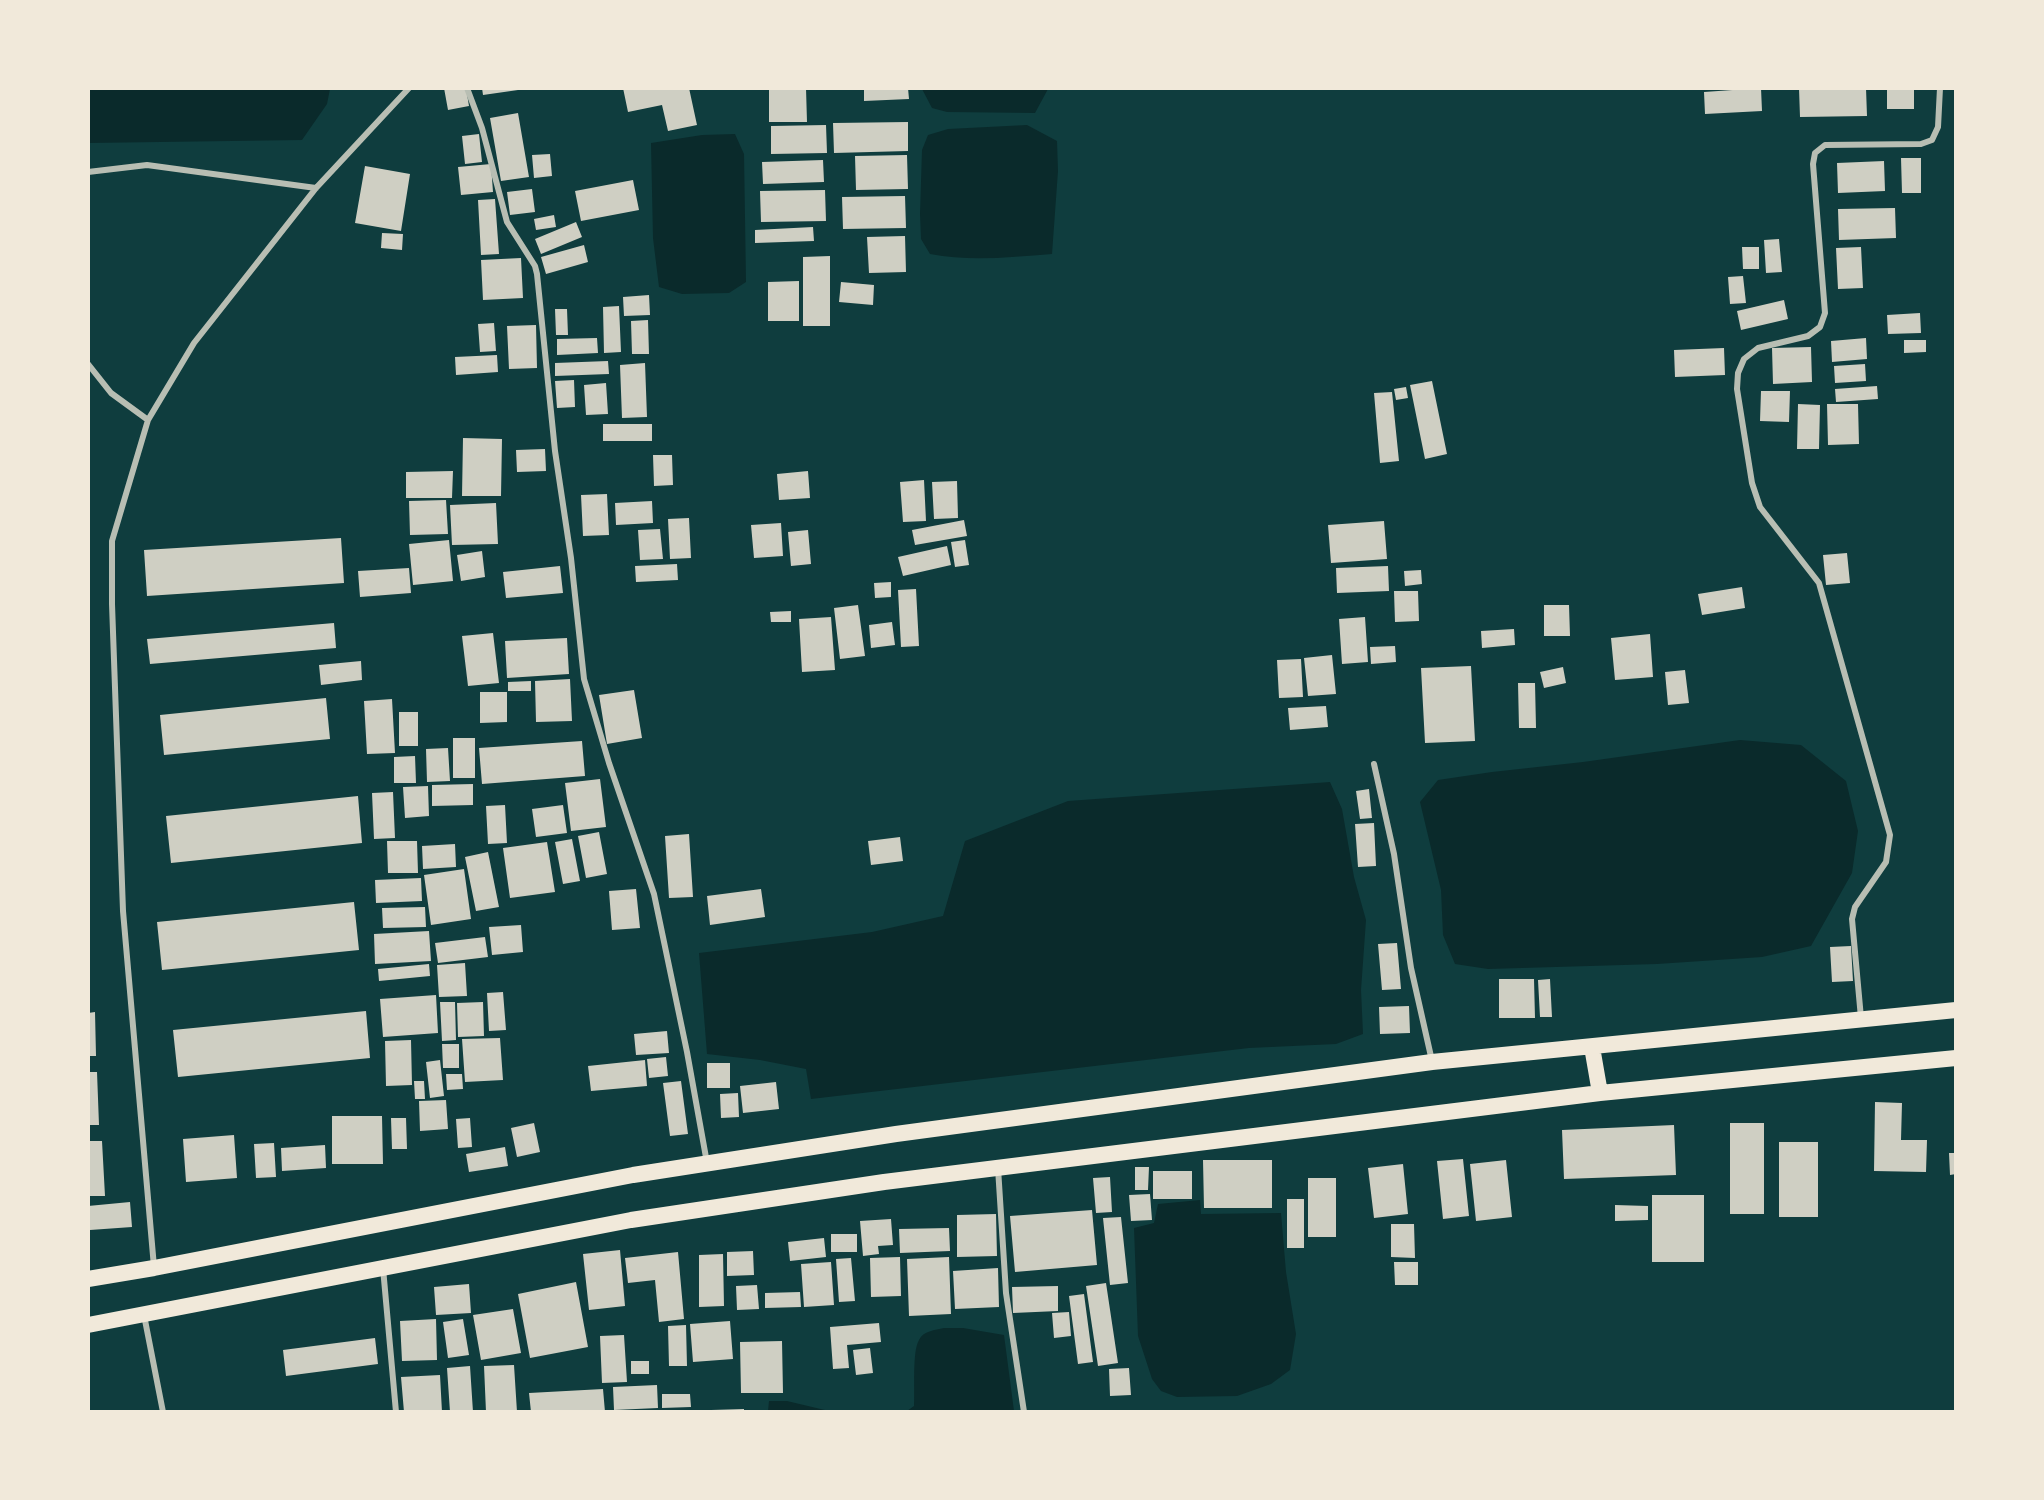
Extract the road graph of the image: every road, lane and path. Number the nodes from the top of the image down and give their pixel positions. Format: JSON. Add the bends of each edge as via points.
{"nodes":[{"id":1,"x":410,"y":88,"type":"edge"},
{"id":2,"x":467,"y":88,"type":"edge"},
{"id":3,"x":1940,"y":88,"type":"edge"},
{"id":4,"x":88,"y":172,"type":"edge"},
{"id":5,"x":316,"y":188,"type":"junction"},
{"id":6,"x":88,"y":364,"type":"edge"},
{"id":7,"x":148,"y":420,"type":"junction"},
{"id":8,"x":1374,"y":764,"type":"dead end"},
{"id":9,"x":1956,"y":1010,"type":"edge"},
{"id":10,"x":1861,"y":1018,"type":"junction"},
{"id":11,"x":1592,"y":1047,"type":"junction"},
{"id":12,"x":1956,"y":1058,"type":"edge"},
{"id":13,"x":1432,"y":1062,"type":"junction"},
{"id":14,"x":1600,"y":1094,"type":"junction"},
{"id":15,"x":707,"y":1163,"type":"junction"},
{"id":16,"x":998,"y":1168,"type":"junction"},
{"id":17,"x":154,"y":1268,"type":"junction"},
{"id":18,"x":383,"y":1268,"type":"junction"},
{"id":19,"x":88,"y":1279,"type":"edge"},
{"id":20,"x":144,"y":1314,"type":"junction"},
{"id":21,"x":88,"y":1325,"type":"edge"},
{"id":22,"x":163,"y":1412,"type":"edge"},
{"id":23,"x":396,"y":1412,"type":"edge"},
{"id":24,"x":1024,"y":1412,"type":"edge"}],
"edges":[{"from":1,"to":5,"type":"street"},
{"from":2,"to":15,"type":"street","via":[[507,222],[537,274],[584,679],[654,894]]},
{"from":3,"to":10,"type":"street","via":[[1938,127],[1932,140],[1921,144],[1825,145],[1815,153],[1825,313],[1820,327],[1808,336],[1758,348],[1744,358],[1738,373],[1737,389],[1752,483],[1760,507],[1819,583],[1890,835],[1886,862],[1855,907],[1852,919]]},
{"from":4,"to":5,"type":"street","via":[[147,165]]},
{"from":5,"to":7,"type":"street","via":[[194,343]]},
{"from":6,"to":7,"type":"street","via":[[111,393]]},
{"from":7,"to":17,"type":"street","via":[[112,541],[112,604],[123,911]]},
{"from":8,"to":13,"type":"street"},
{"from":9,"to":10,"type":"highway"},
{"from":10,"to":11,"type":"highway"},
{"from":11,"to":13,"type":"highway"},
{"from":11,"to":14,"type":"highway"},
{"from":12,"to":14,"type":"highway"},
{"from":13,"to":15,"type":"highway"},
{"from":14,"to":16,"type":"highway"},
{"from":15,"to":17,"type":"highway"},
{"from":16,"to":18,"type":"highway","via":[[631,1220]]},
{"from":16,"to":24,"type":"street","via":[[1006,1293]]},
{"from":17,"to":19,"type":"highway"},
{"from":18,"to":20,"type":"highway"},
{"from":18,"to":23,"type":"street"},
{"from":20,"to":21,"type":"highway"},
{"from":20,"to":22,"type":"street"}]}
